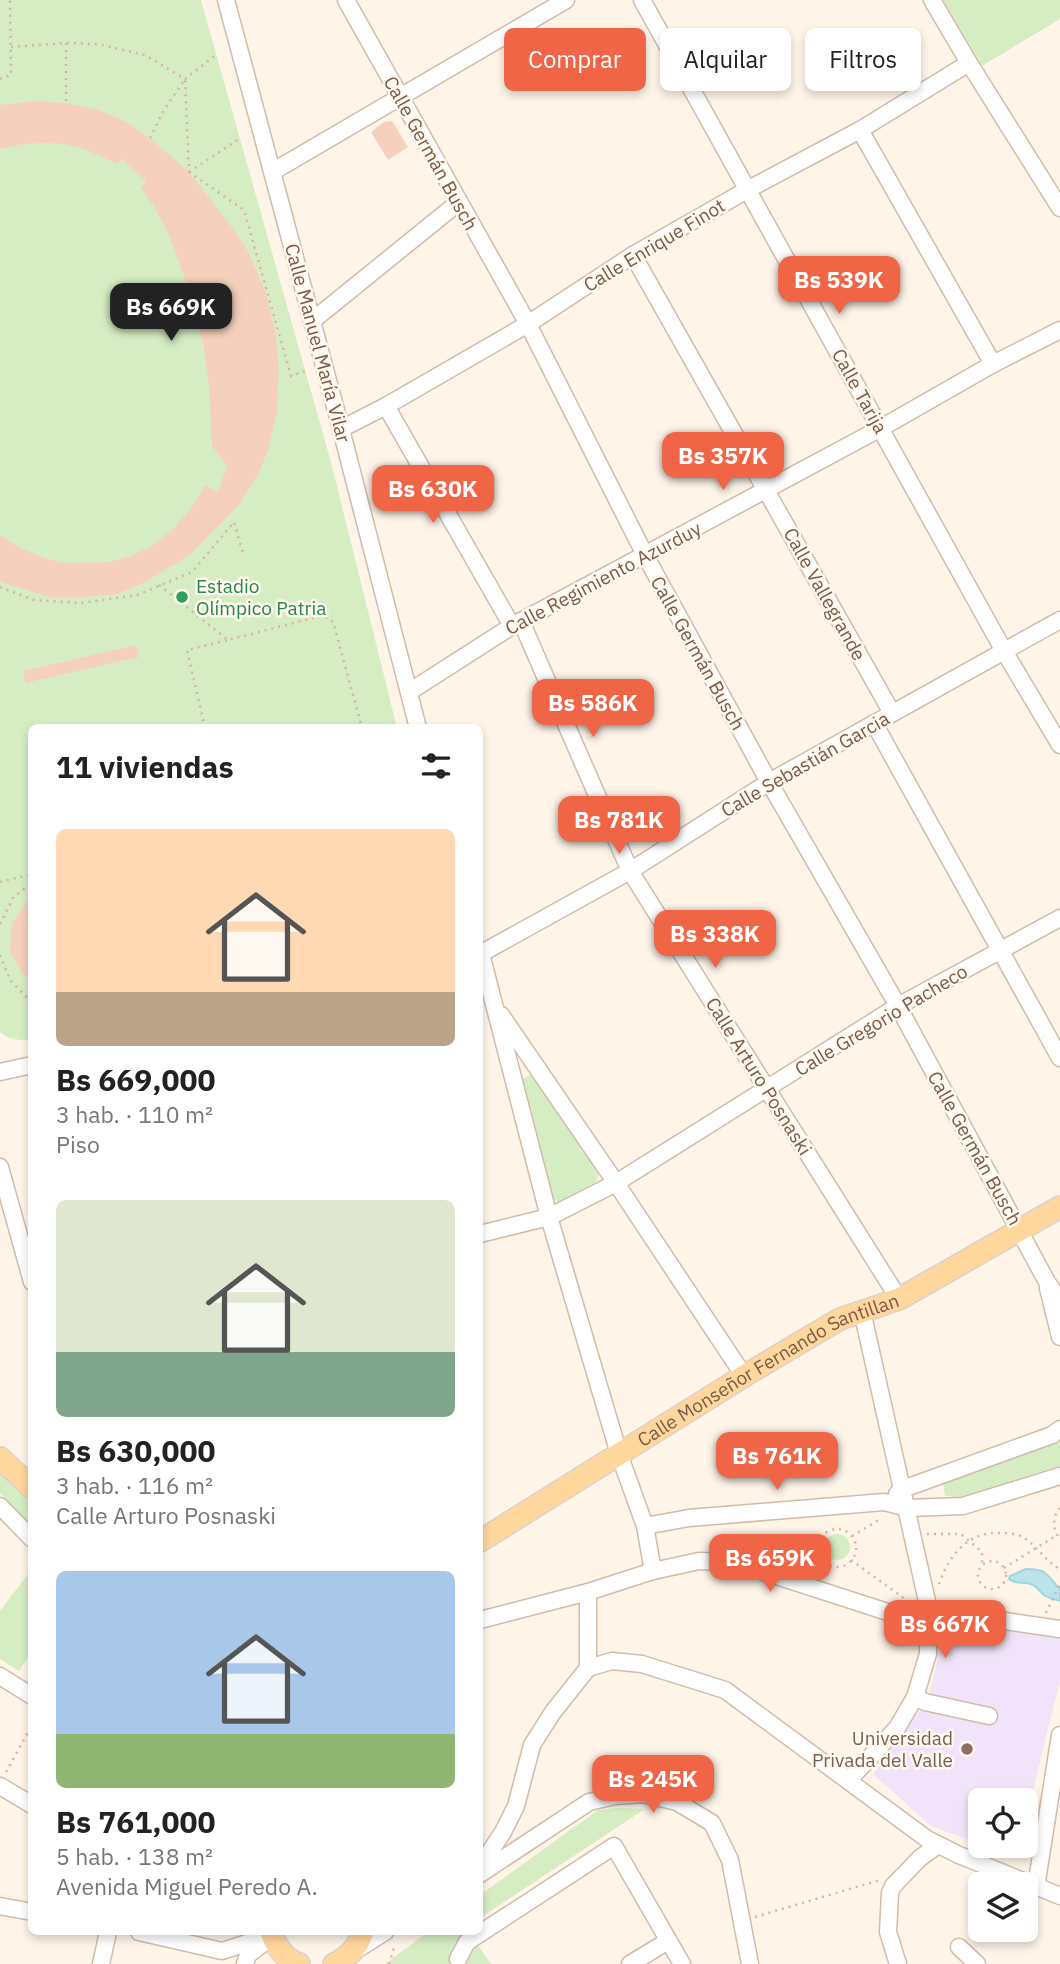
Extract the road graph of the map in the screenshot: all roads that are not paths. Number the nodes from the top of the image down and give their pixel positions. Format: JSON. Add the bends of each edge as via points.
{"nodes":[{"id":1,"x":226,"y":0,"type":"edge"},
{"id":2,"x":346,"y":0,"type":"edge"},
{"id":3,"x":566,"y":0,"type":"edge"},
{"id":4,"x":642,"y":0,"type":"edge"},
{"id":5,"x":932,"y":0,"type":"edge"},
{"id":6,"x":969,"y":64,"type":"junction"},
{"id":7,"x":400,"y":97,"type":"junction"},
{"id":8,"x":860,"y":130,"type":"junction"},
{"id":9,"x":272,"y":172,"type":"junction"},
{"id":10,"x":747,"y":190,"type":"junction"},
{"id":11,"x":458,"y":201,"type":"junction"},
{"id":12,"x":1060,"y":208,"type":"edge"},
{"id":13,"x":633,"y":255,"type":"junction"},
{"id":14,"x":312,"y":321,"type":"junction"},
{"id":15,"x":527,"y":324,"type":"junction"},
{"id":16,"x":1060,"y":330,"type":"edge"},
{"id":17,"x":993,"y":364,"type":"junction"},
{"id":18,"x":386,"y":406,"type":"junction"},
{"id":19,"x":881,"y":428,"type":"junction"},
{"id":20,"x":341,"y":429,"type":"junction"},
{"id":21,"x":767,"y":490,"type":"junction"},
{"id":22,"x":645,"y":555,"type":"junction"},
{"id":23,"x":1060,"y":620,"type":"edge"},
{"id":24,"x":517,"y":624,"type":"junction"},
{"id":25,"x":1004,"y":651,"type":"junction"},
{"id":26,"x":409,"y":692,"type":"junction"},
{"id":27,"x":892,"y":713,"type":"junction"},
{"id":28,"x":874,"y":723,"type":"junction"},
{"id":29,"x":417,"y":724,"type":"edge"},
{"id":30,"x":1060,"y":745,"type":"edge"},
{"id":31,"x":769,"y":782,"type":"junction"},
{"id":32,"x":630,"y":871,"type":"junction"},
{"id":33,"x":1060,"y":918,"type":"edge"},
{"id":34,"x":1001,"y":950,"type":"junction"},
{"id":35,"x":483,"y":951,"type":"edge"},
{"id":36,"x":483,"y":964,"type":"edge"},
{"id":37,"x":494,"y":1004,"type":"junction"},
{"id":38,"x":898,"y":1006,"type":"junction"},
{"id":39,"x":1060,"y":1058,"type":"edge"},
{"id":40,"x":28,"y":1066,"type":"edge"},
{"id":41,"x":0,"y":1072,"type":"edge"},
{"id":42,"x":768,"y":1089,"type":"junction"},
{"id":43,"x":0,"y":1167,"type":"edge"},
{"id":44,"x":616,"y":1182,"type":"junction"},
{"id":45,"x":1060,"y":1207,"type":"edge"},
{"id":46,"x":549,"y":1217,"type":"junction"},
{"id":47,"x":1019,"y":1230,"type":"junction"},
{"id":48,"x":483,"y":1233,"type":"edge"},
{"id":49,"x":28,"y":1268,"type":"edge"},
{"id":50,"x":1047,"y":1282,"type":"junction"},
{"id":51,"x":899,"y":1299,"type":"junction"},
{"id":52,"x":1060,"y":1301,"type":"edge"},
{"id":53,"x":862,"y":1311,"type":"junction"},
{"id":54,"x":1060,"y":1337,"type":"edge"},
{"id":55,"x":744,"y":1376,"type":"junction"},
{"id":56,"x":1060,"y":1429,"type":"edge"},
{"id":57,"x":619,"y":1454,"type":"junction"},
{"id":58,"x":0,"y":1458,"type":"edge"},
{"id":59,"x":1060,"y":1476,"type":"edge"},
{"id":60,"x":28,"y":1484,"type":"edge"},
{"id":61,"x":899,"y":1501,"type":"junction"},
{"id":62,"x":0,"y":1506,"type":"edge"},
{"id":63,"x":645,"y":1526,"type":"junction"},
{"id":64,"x":28,"y":1535,"type":"edge"},
{"id":65,"x":483,"y":1539,"type":"edge"},
{"id":66,"x":653,"y":1571,"type":"junction"},
{"id":67,"x":588,"y":1592,"type":"junction"},
{"id":68,"x":925,"y":1611,"type":"junction"},
{"id":69,"x":483,"y":1619,"type":"edge"},
{"id":70,"x":1060,"y":1629,"type":"edge"},
{"id":71,"x":588,"y":1668,"type":"junction"},
{"id":72,"x":0,"y":1676,"type":"edge"},
{"id":73,"x":28,"y":1694,"type":"edge"},
{"id":74,"x":915,"y":1697,"type":"junction"},
{"id":75,"x":989,"y":1716,"type":"dead end"},
{"id":76,"x":1060,"y":1735,"type":"edge"},
{"id":77,"x":3,"y":1779,"type":"edge"},
{"id":78,"x":849,"y":1780,"type":"junction"},
{"id":79,"x":28,"y":1801,"type":"edge"},
{"id":80,"x":938,"y":1845,"type":"junction"},
{"id":81,"x":483,"y":1862,"type":"edge"},
{"id":82,"x":483,"y":1872,"type":"edge"},
{"id":83,"x":1001,"y":1872,"type":"edge"},
{"id":84,"x":1038,"y":1874,"type":"edge"},
{"id":85,"x":1038,"y":1888,"type":"edge"},
{"id":86,"x":1060,"y":1896,"type":"edge"},
{"id":87,"x":0,"y":1906,"type":"edge"},
{"id":88,"x":28,"y":1911,"type":"edge"},
{"id":89,"x":483,"y":1932,"type":"edge"},
{"id":90,"x":107,"y":1935,"type":"edge"},
{"id":91,"x":152,"y":1935,"type":"edge"},
{"id":92,"x":269,"y":1935,"type":"edge"},
{"id":93,"x":271,"y":1935,"type":"edge"},
{"id":94,"x":273,"y":1935,"type":"edge"},
{"id":95,"x":362,"y":1935,"type":"edge"},
{"id":96,"x":478,"y":1935,"type":"edge"},
{"id":97,"x":390,"y":1937,"type":"edge"},
{"id":98,"x":668,"y":1941,"type":"junction"},
{"id":99,"x":959,"y":1947,"type":"dead end"},
{"id":100,"x":343,"y":1958,"type":"edge"},
{"id":101,"x":458,"y":1959,"type":"dead end"},
{"id":102,"x":101,"y":1964,"type":"edge"},
{"id":103,"x":244,"y":1964,"type":"edge"},
{"id":104,"x":299,"y":1964,"type":"edge"},
{"id":105,"x":631,"y":1964,"type":"edge"},
{"id":106,"x":682,"y":1964,"type":"edge"},
{"id":107,"x":750,"y":1964,"type":"edge"},
{"id":108,"x":898,"y":1964,"type":"edge"},
{"id":109,"x":977,"y":1964,"type":"edge"}],
"edges":[{"from":1,"to":9,"type":"street","name":"Calle Manuel María Vilar"},
{"from":2,"to":7,"type":"street","name":"Calle Germán Busch"},
{"from":3,"to":7,"type":"street"},
{"from":4,"to":10,"type":"street","name":"Calle Tarija"},
{"from":5,"to":6,"type":"street"},
{"from":6,"to":8,"type":"street","name":"Calle Enrique Finot"},
{"from":6,"to":12,"type":"street"},
{"from":7,"to":9,"type":"street"},
{"from":7,"to":11,"type":"street","name":"Calle Germán Busch"},
{"from":8,"to":10,"type":"street","name":"Calle Enrique Finot"},
{"from":8,"to":17,"type":"street"},
{"from":9,"to":14,"type":"street","name":"Calle Manuel María Vilar"},
{"from":10,"to":13,"type":"street","name":"Calle Enrique Finot"},
{"from":10,"to":19,"type":"street","name":"Calle Tarija"},
{"from":11,"to":14,"type":"street"},
{"from":11,"to":15,"type":"street","name":"Calle Germán Busch"},
{"from":13,"to":15,"type":"street","name":"Calle Enrique Finot"},
{"from":13,"to":21,"type":"street","name":"Calle Vallegrande"},
{"from":14,"to":20,"type":"street","name":"Calle Manuel María Vilar"},
{"from":15,"to":18,"type":"street","name":"Calle Enrique Finot"},
{"from":15,"to":22,"type":"street","name":"Calle Germán Busch"},
{"from":16,"to":17,"type":"street","name":"Calle Regimiento Azurduy"},
{"from":17,"to":19,"type":"street","name":"Calle Regimiento Azurduy"},
{"from":18,"to":20,"type":"street","name":"Calle Enrique Finot"},
{"from":18,"to":24,"type":"street","name":"Calle Arturo Posnaski"},
{"from":19,"to":21,"type":"street","name":"Calle Regimiento Azurduy"},
{"from":19,"to":25,"type":"street","name":"Calle Tarija"},
{"from":20,"to":26,"type":"street","name":"Calle Manuel María Vilar"},
{"from":21,"to":22,"type":"street","name":"Calle Regimiento Azurduy"},
{"from":21,"to":27,"type":"street","name":"Calle Vallegrande"},
{"from":22,"to":24,"type":"street","name":"Calle Regimiento Azurduy"},
{"from":22,"to":31,"type":"street","name":"Calle Germán Busch"},
{"from":23,"to":25,"type":"street","name":"Calle Sebastián Garcia"},
{"from":24,"to":26,"type":"street","name":"Calle Regimiento Azurduy"},
{"from":24,"to":32,"type":"street","name":"Calle Arturo Posnaski"},
{"from":25,"to":27,"type":"street","name":"Calle Sebastián Garcia"},
{"from":25,"to":30,"type":"street","name":"Calle Tarija"},
{"from":26,"to":29,"type":"street","name":"Calle Manuel María Vilar"},
{"from":27,"to":28,"type":"street","name":"Calle Sebastián Garcia"},
{"from":28,"to":31,"type":"street","name":"Calle Sebastián Garcia"},
{"from":28,"to":34,"type":"street"},
{"from":31,"to":32,"type":"street","name":"Calle Sebastián Garcia"},
{"from":31,"to":38,"type":"street","name":"Calle Germán Busch"},
{"from":32,"to":35,"type":"street","name":"Calle Sebastián Garcia"},
{"from":32,"to":42,"type":"street","name":"Calle Arturo Posnaski"},
{"from":33,"to":34,"type":"street","name":"Calle Gregorio Pacheco"},
{"from":34,"to":38,"type":"street","name":"Calle Gregorio Pacheco"},
{"from":34,"to":39,"type":"street"},
{"from":36,"to":37,"type":"street"},
{"from":37,"to":44,"type":"street"},
{"from":37,"to":46,"type":"street"},
{"from":38,"to":42,"type":"street","name":"Calle Gregorio Pacheco"},
{"from":38,"to":47,"type":"street","name":"Calle Germán Busch"},
{"from":40,"to":41,"type":"street"},
{"from":42,"to":44,"type":"street","name":"Calle Gregorio Pacheco"},
{"from":42,"to":51,"type":"street","name":"Calle Arturo Posnaski"},
{"from":43,"to":49,"type":"street"},
{"from":44,"to":46,"type":"street","name":"Calle Gregorio Pacheco"},
{"from":44,"to":55,"type":"street"},
{"from":45,"to":47,"type":"main road","name":"Calle Monseñor Fernando Santillan"},
{"from":46,"to":48,"type":"street","name":"Calle Gregorio Pacheco"},
{"from":46,"to":57,"type":"street"},
{"from":47,"to":50,"type":"street","name":"Calle Germán Busch"},
{"from":47,"to":51,"type":"main road","name":"Calle Monseñor Fernando Santillan"},
{"from":50,"to":52,"type":"street","name":"Calle Germán Busch"},
{"from":50,"to":54,"type":"street"},
{"from":51,"to":53,"type":"main road","name":"Calle Monseñor Fernando Santillan"},
{"from":53,"to":55,"type":"main road","name":"Calle Monseñor Fernando Santillan","via":[[840,1319]]},
{"from":53,"to":61,"type":"street"},
{"from":55,"to":57,"type":"main road","name":"Calle Monseñor Fernando Santillan"},
{"from":56,"to":61,"type":"street"},
{"from":57,"to":63,"type":"street"},
{"from":57,"to":65,"type":"main road","name":"Calle Monseñor Fernando Santillan"},
{"from":58,"to":60,"type":"main road"},
{"from":59,"to":61,"type":"street","via":[[963,1506]]},
{"from":61,"to":63,"type":"street","via":[[689,1518]]},
{"from":61,"to":68,"type":"street","via":[[913,1534]]},
{"from":62,"to":64,"type":"street"},
{"from":63,"to":66,"type":"street"},
{"from":66,"to":67,"type":"street"},
{"from":66,"to":68,"type":"street","via":[[699,1561],[733,1562],[903,1617]]},
{"from":67,"to":69,"type":"street"},
{"from":67,"to":71,"type":"street"},
{"from":68,"to":70,"type":"street"},
{"from":68,"to":74,"type":"street","via":[[928,1654]]},
{"from":71,"to":78,"type":"street","via":[[612,1661],[642,1664],[725,1690]]},
{"from":71,"to":81,"type":"street","via":[[532,1745],[516,1805]]},
{"from":72,"to":73,"type":"street"},
{"from":74,"to":75,"type":"street"},
{"from":74,"to":78,"type":"street","via":[[897,1728]]},
{"from":76,"to":84,"type":"street"},
{"from":77,"to":79,"type":"street"},
{"from":78,"to":80,"type":"street"},
{"from":80,"to":83,"type":"street"},
{"from":80,"to":108,"type":"street","via":[[920,1858],[890,1893],[888,1932]]},
{"from":82,"to":107,"type":"street","via":[[589,1802],[643,1794],[677,1802],[712,1823],[730,1860]]},
{"from":85,"to":86,"type":"street"},
{"from":87,"to":88,"type":"street"},
{"from":89,"to":98,"type":"street","via":[[614,1846]]},
{"from":90,"to":102,"type":"street"},
{"from":91,"to":92,"type":"street","via":[[222,1951]]},
{"from":93,"to":103,"type":"street"},
{"from":94,"to":104,"type":"main road","via":[[285,1955]]},
{"from":95,"to":100,"type":"main road"},
{"from":96,"to":101,"type":"street","via":[[467,1942]]},
{"from":97,"to":100,"type":"street"},
{"from":98,"to":105,"type":"street"},
{"from":98,"to":106,"type":"street"},
{"from":99,"to":109,"type":"street"}]}
